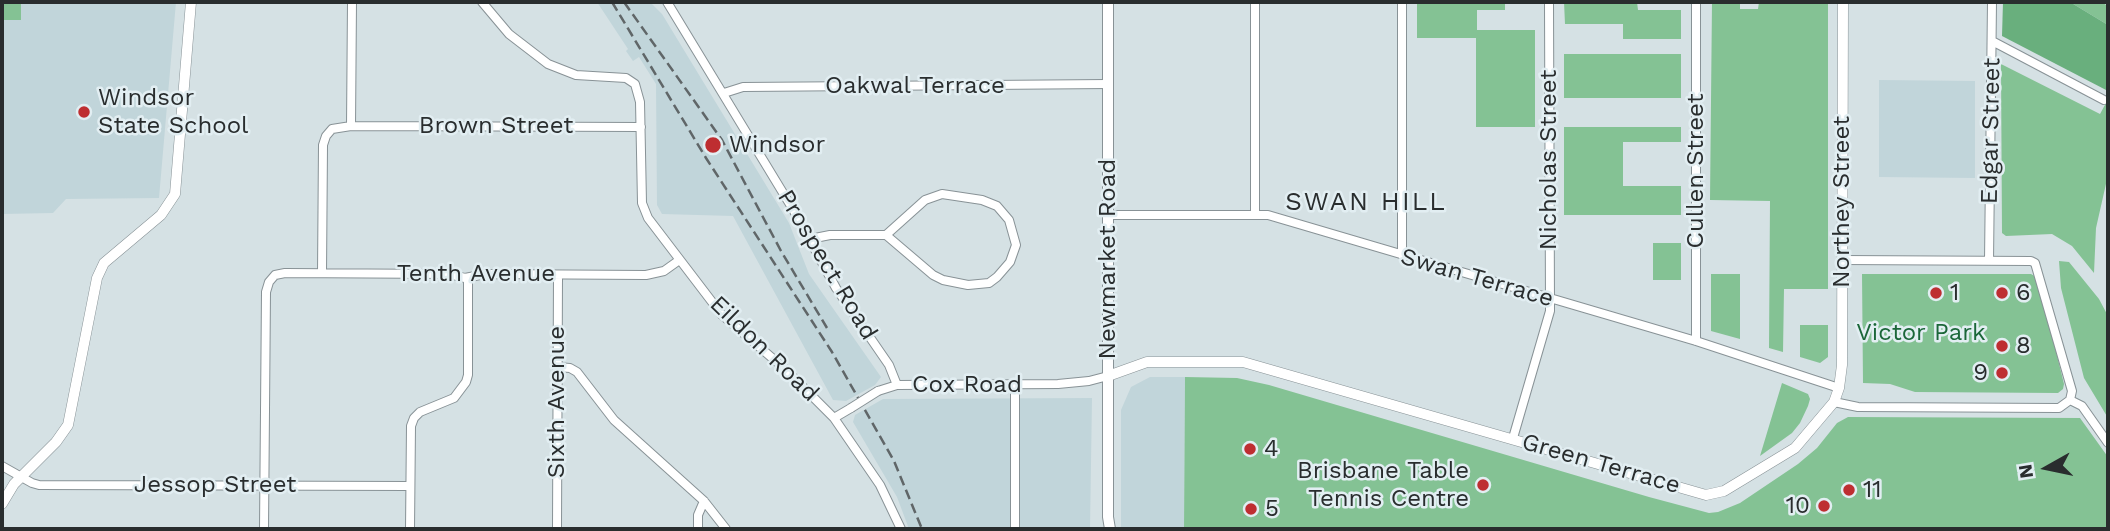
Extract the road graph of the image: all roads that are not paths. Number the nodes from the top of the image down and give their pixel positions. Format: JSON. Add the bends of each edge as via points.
{"nodes":[{"id":1,"x":191,"y":2,"type":"edge"},
{"id":2,"x":352,"y":2,"type":"edge"},
{"id":3,"x":483,"y":2,"type":"edge"},
{"id":4,"x":667,"y":2,"type":"edge"},
{"id":5,"x":1108,"y":2,"type":"edge"},
{"id":6,"x":1255,"y":2,"type":"edge"},
{"id":7,"x":1402,"y":2,"type":"edge"},
{"id":8,"x":1549,"y":2,"type":"edge"},
{"id":9,"x":1696,"y":2,"type":"edge"},
{"id":10,"x":1843,"y":2,"type":"edge"},
{"id":11,"x":1992,"y":2,"type":"edge"},
{"id":12,"x":1992,"y":41,"type":"junction"},
{"id":13,"x":1108,"y":84,"type":"junction"},
{"id":14,"x":723,"y":93,"type":"junction"},
{"id":15,"x":2104,"y":100,"type":"dead end"},
{"id":16,"x":351,"y":126,"type":"junction"},
{"id":17,"x":641,"y":127,"type":"junction"},
{"id":18,"x":1108,"y":215,"type":"junction"},
{"id":19,"x":1255,"y":215,"type":"junction"},
{"id":20,"x":886,"y":235,"type":"junction"},
{"id":21,"x":810,"y":239,"type":"junction"},
{"id":22,"x":1402,"y":255,"type":"junction"},
{"id":23,"x":1842,"y":260,"type":"junction"},
{"id":24,"x":678,"y":261,"type":"junction"},
{"id":25,"x":1989,"y":261,"type":"junction"},
{"id":26,"x":322,"y":273,"type":"junction"},
{"id":27,"x":558,"y":275,"type":"junction"},
{"id":28,"x":468,"y":278,"type":"junction"},
{"id":29,"x":1550,"y":299,"type":"junction"},
{"id":30,"x":1696,"y":341,"type":"junction"},
{"id":31,"x":557,"y":367,"type":"junction"},
{"id":32,"x":1108,"y":376,"type":"junction"},
{"id":33,"x":897,"y":385,"type":"junction"},
{"id":34,"x":1015,"y":385,"type":"junction"},
{"id":35,"x":1839,"y":388,"type":"junction"},
{"id":36,"x":2070,"y":400,"type":"junction"},
{"id":37,"x":1834,"y":402,"type":"junction"},
{"id":38,"x":834,"y":418,"type":"junction"},
{"id":39,"x":1513,"y":438,"type":"junction"},
{"id":40,"x":2108,"y":443,"type":"edge"},
{"id":41,"x":2,"y":466,"type":"edge"},
{"id":42,"x":22,"y":477,"type":"junction"},
{"id":43,"x":265,"y":486,"type":"junction"},
{"id":44,"x":410,"y":486,"type":"junction"},
{"id":45,"x":704,"y":501,"type":"junction"},
{"id":46,"x":2,"y":504,"type":"edge"},
{"id":47,"x":1108,"y":517,"type":"junction"},
{"id":48,"x":264,"y":529,"type":"edge"},
{"id":49,"x":410,"y":529,"type":"edge"},
{"id":50,"x":557,"y":529,"type":"edge"},
{"id":51,"x":698,"y":529,"type":"edge"},
{"id":52,"x":726,"y":529,"type":"edge"},
{"id":53,"x":901,"y":529,"type":"edge"},
{"id":54,"x":1015,"y":529,"type":"edge"},
{"id":55,"x":1105,"y":529,"type":"edge"},
{"id":56,"x":1110,"y":529,"type":"edge"}],
"edges":[{"from":1,"to":42,"type":"street","via":[[175,194],[162,215],[104,263],[97,278],[68,425]]},
{"from":2,"to":16,"type":"street"},
{"from":3,"to":17,"type":"street","name":"Eildon Road","via":[[509,34],[548,64],[576,75],[622,76],[635,84]]},
{"from":4,"to":14,"type":"street","name":"Prospect Road"},
{"from":5,"to":13,"type":"main road","name":"Newmarket Road"},
{"from":6,"to":19,"type":"street"},
{"from":7,"to":22,"type":"street"},
{"from":8,"to":29,"type":"street","name":"Nicholas Street"},
{"from":9,"to":30,"type":"street","name":"Cullen Street"},
{"from":10,"to":23,"type":"street","name":"Northey Street"},
{"from":11,"to":12,"type":"street","name":"Edgar Street"},
{"from":12,"to":15,"type":"street"},
{"from":12,"to":25,"type":"street","name":"Edgar Street"},
{"from":13,"to":14,"type":"street","name":"Oakwal Terrace","via":[[743,87]]},
{"from":13,"to":18,"type":"main road","name":"Newmarket Road"},
{"from":14,"to":21,"type":"street","name":"Prospect Road"},
{"from":16,"to":17,"type":"street","name":"Brown Street"},
{"from":16,"to":26,"type":"street","via":[[332,129],[323,145]]},
{"from":17,"to":24,"type":"street","name":"Eildon Road","via":[[642,203],[653,228]]},
{"from":18,"to":19,"type":"street","name":"Swan Terrace"},
{"from":18,"to":32,"type":"main road","name":"Newmarket Road"},
{"from":19,"to":22,"type":"street","name":"Swan Terrace"},
{"from":20,"to":20,"type":"street","via":[[925,200],[948,194],[997,206],[1009,220],[1016,245],[1010,262],[997,277],[989,283],[968,285],[933,275]]},
{"from":20,"to":21,"type":"street"},
{"from":21,"to":33,"type":"street","name":"Prospect Road"},
{"from":22,"to":29,"type":"street","name":"Swan Terrace"},
{"from":23,"to":25,"type":"street"},
{"from":23,"to":35,"type":"street","name":"Northey Street"},
{"from":24,"to":27,"type":"street","name":"Tenth Avenue","via":[[654,275]]},
{"from":24,"to":38,"type":"street","name":"Eildon Road","via":[[723,315]]},
{"from":25,"to":36,"type":"street","via":[[2031,261],[2038,268],[2072,391]]},
{"from":26,"to":28,"type":"street","name":"Tenth Avenue"},
{"from":26,"to":43,"type":"street","name":"Tenth Avenue","via":[[285,273],[271,278],[266,292]]},
{"from":27,"to":28,"type":"street","name":"Tenth Avenue"},
{"from":27,"to":31,"type":"street","name":"Sixth Avenue"},
{"from":28,"to":44,"type":"street","via":[[467,378],[454,398],[414,418]]},
{"from":29,"to":30,"type":"street","name":"Swan Terrace"},
{"from":29,"to":39,"type":"street","name":"Nicholas Street"},
{"from":30,"to":35,"type":"street","name":"Swan Terrace"},
{"from":31,"to":45,"type":"street","via":[[577,372],[614,420]]},
{"from":31,"to":50,"type":"street","name":"Sixth Avenue"},
{"from":32,"to":34,"type":"street","name":"Cox Road","via":[[1089,382]]},
{"from":32,"to":39,"type":"street","name":"Green Terrace","via":[[1147,362],[1243,362]]},
{"from":32,"to":47,"type":"main road","name":"Newmarket Road"},
{"from":33,"to":34,"type":"street","name":"Cox Road"},
{"from":33,"to":38,"type":"street","name":"Cox Road","bridge":true,"via":[[878,391]]},
{"from":34,"to":54,"type":"street"},
{"from":35,"to":37,"type":"street","name":"Northey Street"},
{"from":36,"to":37,"type":"street","via":[[2059,408],[1858,407]]},
{"from":36,"to":40,"type":"street","via":[[2082,406]]},
{"from":37,"to":39,"type":"street","name":"Green Terrace","via":[[1795,447],[1724,491],[1706,495]]},
{"from":38,"to":53,"type":"street","name":"Eildon Road","via":[[862,455]]},
{"from":41,"to":42,"type":"street","name":"Jessop Street"},
{"from":42,"to":43,"type":"street","name":"Jessop Street","via":[[39,485]]},
{"from":42,"to":46,"type":"street"},
{"from":43,"to":44,"type":"street","name":"Jessop Street"},
{"from":43,"to":48,"type":"street"},
{"from":44,"to":49,"type":"street"},
{"from":45,"to":51,"type":"street"},
{"from":45,"to":52,"type":"street"},
{"from":47,"to":55,"type":"main road","name":"Newmarket Road"},
{"from":47,"to":56,"type":"main road","name":"Newmarket Road"}]}
